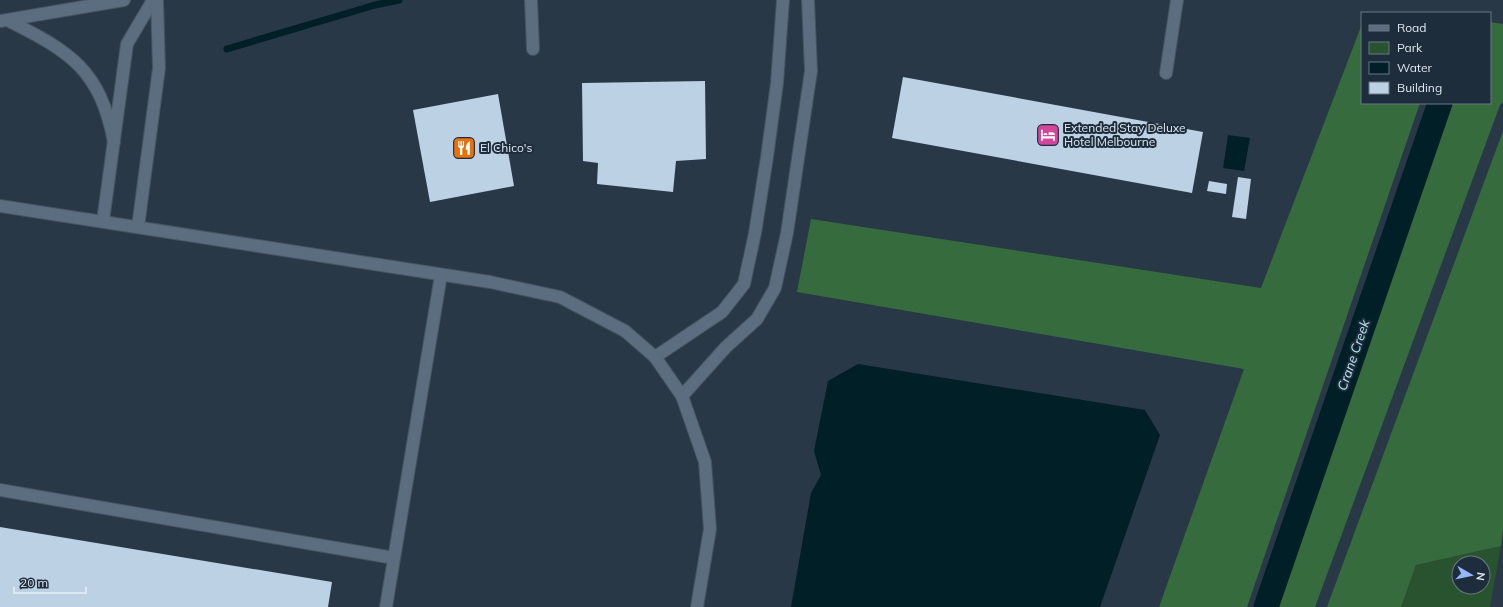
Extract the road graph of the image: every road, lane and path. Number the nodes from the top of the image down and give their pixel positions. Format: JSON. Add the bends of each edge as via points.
{"nodes":[{"id":1,"x":124,"y":0,"type":"edge"},
{"id":2,"x":153,"y":0,"type":"edge"},
{"id":3,"x":157,"y":0,"type":"edge"},
{"id":4,"x":531,"y":0,"type":"edge"},
{"id":5,"x":783,"y":0,"type":"edge"},
{"id":6,"x":808,"y":0,"type":"edge"},
{"id":7,"x":1177,"y":0,"type":"edge"},
{"id":8,"x":4,"y":21,"type":"edge"},
{"id":9,"x":533,"y":49,"type":"dead end"},
{"id":10,"x":1166,"y":73,"type":"dead end"},
{"id":11,"x":114,"y":142,"type":"junction"},
{"id":12,"x":0,"y":206,"type":"edge"},
{"id":13,"x":103,"y":222,"type":"junction"},
{"id":14,"x":138,"y":227,"type":"junction"},
{"id":15,"x":441,"y":275,"type":"junction"},
{"id":16,"x":655,"y":357,"type":"junction"},
{"id":17,"x":682,"y":396,"type":"junction"},
{"id":18,"x":0,"y":490,"type":"edge"},
{"id":19,"x":394,"y":558,"type":"junction"},
{"id":20,"x":386,"y":607,"type":"edge"},
{"id":21,"x":697,"y":607,"type":"edge"}],
"edges":[{"from":1,"to":8,"type":"street"},
{"from":2,"to":11,"type":"street","via":[[126,44]]},
{"from":3,"to":14,"type":"street","via":[[159,68]]},
{"from":4,"to":9,"type":"street"},
{"from":5,"to":16,"type":"street","via":[[777,83],[767,157],[744,284],[722,312]]},
{"from":6,"to":17,"type":"street","via":[[811,71],[787,232],[775,288],[757,319],[726,347]]},
{"from":7,"to":10,"type":"street"},
{"from":8,"to":11,"type":"street","via":[[57,46],[87,72],[104,103]]},
{"from":11,"to":13,"type":"street"},
{"from":12,"to":13,"type":"street"},
{"from":13,"to":14,"type":"street"},
{"from":14,"to":15,"type":"street"},
{"from":15,"to":16,"type":"street","via":[[490,282],[560,298],[625,331]]},
{"from":15,"to":19,"type":"street"},
{"from":16,"to":17,"type":"street"},
{"from":17,"to":21,"type":"street","via":[[705,462],[710,529]]},
{"from":18,"to":19,"type":"street"},
{"from":19,"to":20,"type":"street"}]}
